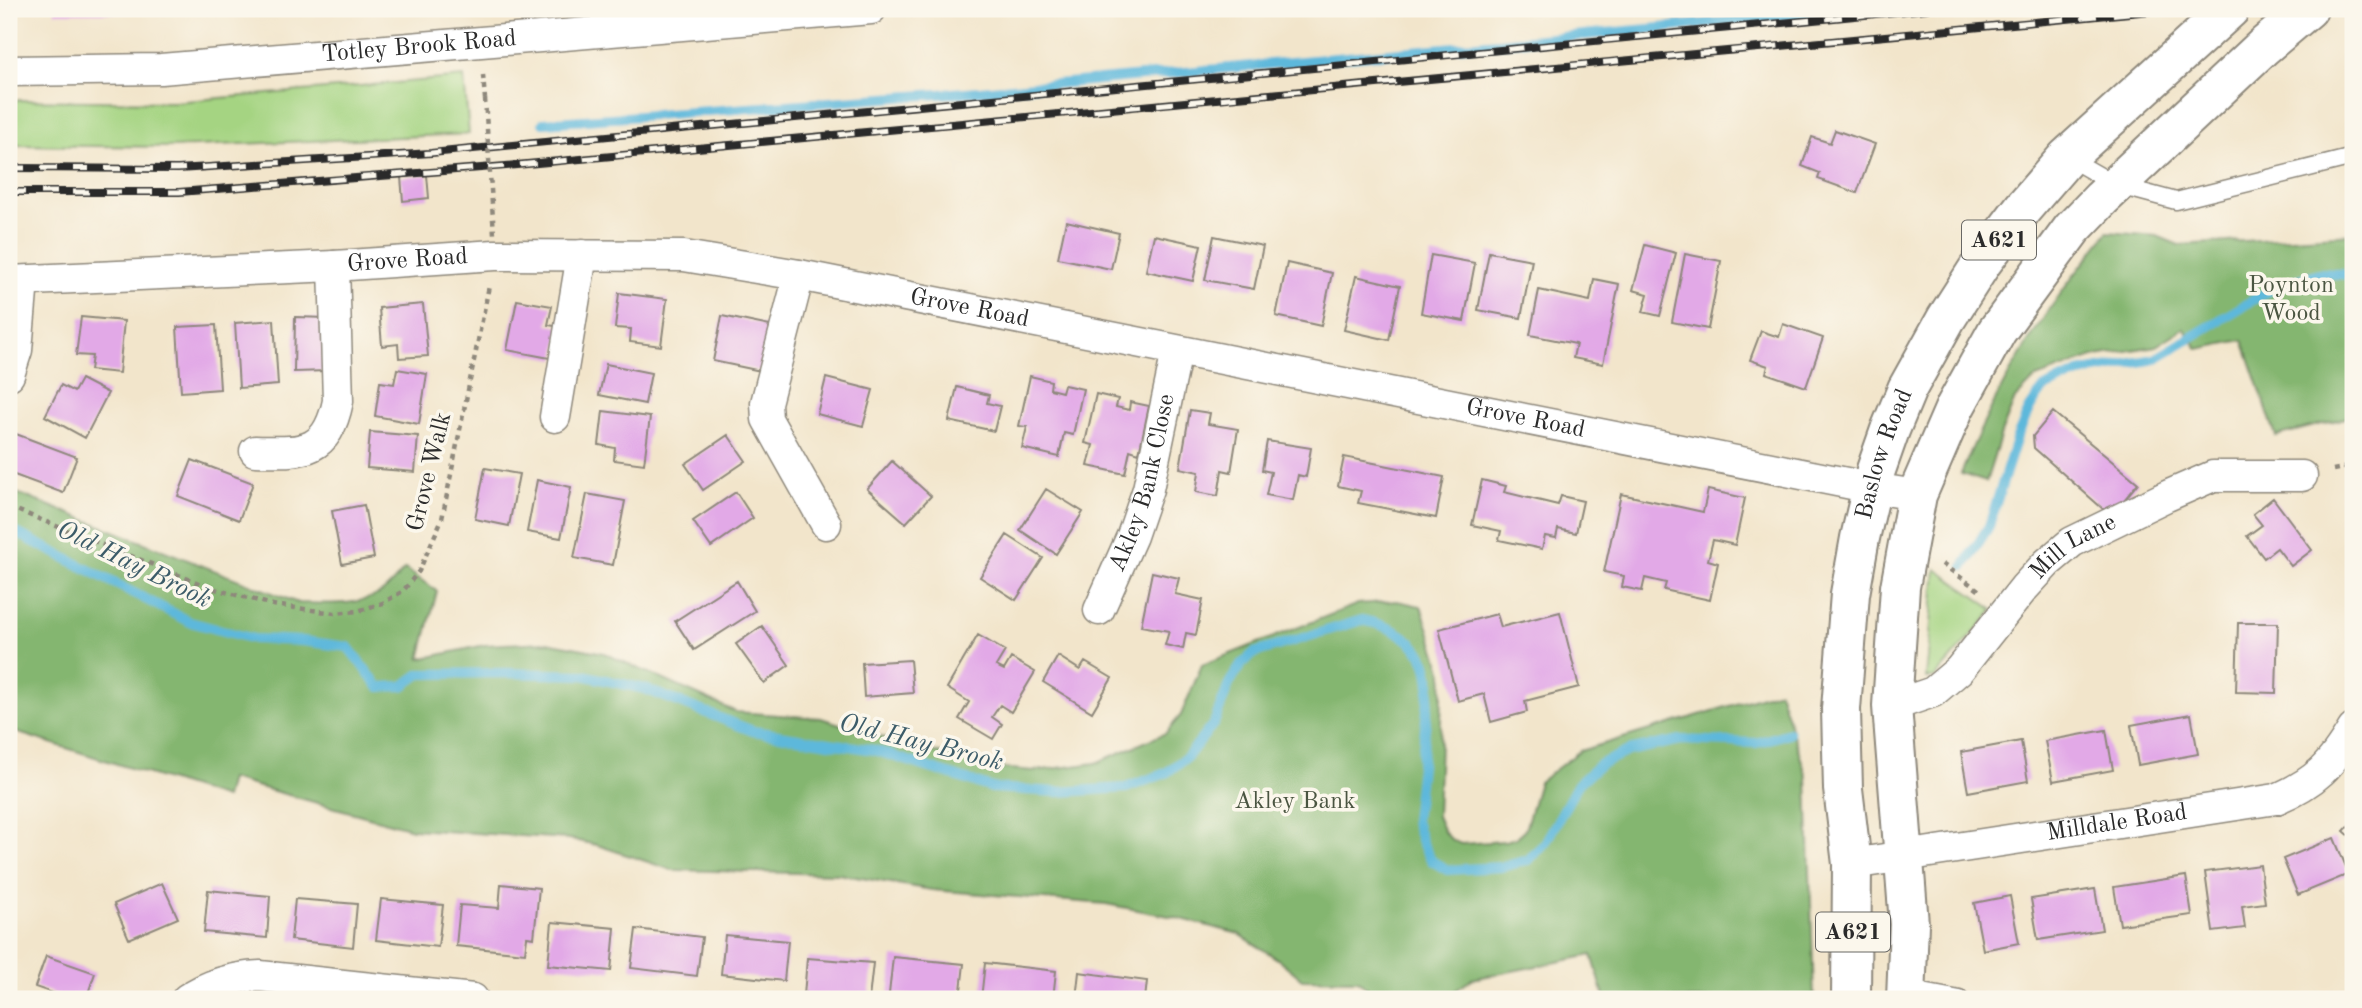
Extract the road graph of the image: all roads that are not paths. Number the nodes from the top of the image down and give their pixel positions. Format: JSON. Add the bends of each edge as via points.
{"nodes":[{"id":1,"x":855,"y":9,"type":"edge"},
{"id":2,"x":2308,"y":9,"type":"edge"},
{"id":3,"x":2212,"y":25,"type":"edge"},
{"id":4,"x":9,"y":71,"type":"edge"},
{"id":5,"x":2067,"y":157,"type":"junction"},
{"id":6,"x":2353,"y":157,"type":"edge"},
{"id":7,"x":2116,"y":185,"type":"junction"},
{"id":8,"x":582,"y":255,"type":"junction"},
{"id":9,"x":334,"y":267,"type":"junction"},
{"id":10,"x":799,"y":275,"type":"junction"},
{"id":11,"x":16,"y":281,"type":"edge"},
{"id":12,"x":1177,"y":351,"type":"junction"},
{"id":13,"x":9,"y":375,"type":"edge"},
{"id":14,"x":555,"y":416,"type":"dead end"},
{"id":15,"x":255,"y":451,"type":"dead end"},
{"id":16,"x":2302,"y":476,"type":"dead end"},
{"id":17,"x":1872,"y":488,"type":"junction"},
{"id":18,"x":1917,"y":495,"type":"junction"},
{"id":19,"x":827,"y":524,"type":"dead end"},
{"id":20,"x":1098,"y":610,"type":"dead end"},
{"id":21,"x":1892,"y":706,"type":"junction"},
{"id":22,"x":2353,"y":729,"type":"edge"},
{"id":23,"x":1904,"y":855,"type":"junction"},
{"id":24,"x":1852,"y":864,"type":"junction"},
{"id":25,"x":1907,"y":994,"type":"edge"},
{"id":26,"x":187,"y":999,"type":"edge"},
{"id":27,"x":473,"y":999,"type":"edge"},
{"id":28,"x":1851,"y":999,"type":"edge"},
{"id":29,"x":1960,"y":999,"type":"edge"}],
"edges":[{"from":1,"to":4,"type":"street","name":"Totley Brook Road","via":[[161,69]]},
{"from":2,"to":7,"type":"main road","number":"A621"},
{"from":3,"to":5,"type":"main road","name":"Baslow Road","number":"A621"},
{"from":5,"to":7,"type":"lane"},
{"from":5,"to":17,"type":"main road","name":"Baslow Road","number":"A621","via":[[2003,234],[1940,329],[1898,409]]},
{"from":6,"to":7,"type":"lane","via":[[2176,201]]},
{"from":7,"to":18,"type":"main road","number":"A621","via":[[2072,229],[1997,331],[1955,407]]},
{"from":8,"to":9,"type":"street","name":"Grove Road","via":[[494,245]]},
{"from":8,"to":10,"type":"street","name":"Grove Road","via":[[684,256]]},
{"from":8,"to":14,"type":"street"},
{"from":9,"to":11,"type":"street","name":"Grove Road"},
{"from":9,"to":15,"type":"street","via":[[335,417],[325,436],[310,448]]},
{"from":10,"to":12,"type":"street","name":"Grove Road"},
{"from":10,"to":19,"type":"street","via":[[766,403],[767,418]]},
{"from":11,"to":13,"type":"street","via":[[17,351]]},
{"from":12,"to":17,"type":"street","name":"Grove Road"},
{"from":12,"to":20,"type":"street","name":"Akley Bank Close","via":[[1148,489]]},
{"from":16,"to":21,"type":"street","name":"Mill Lane","via":[[2213,477],[2072,542],[2047,563],[1959,670],[1933,692]]},
{"from":17,"to":18,"type":"street","name":"Grove Road"},
{"from":17,"to":24,"type":"main road","name":"Baslow Road","number":"A621","via":[[1850,594],[1841,709],[1843,789]]},
{"from":18,"to":21,"type":"main road","number":"A621","via":[[1900,587]]},
{"from":21,"to":23,"type":"main road","number":"A621"},
{"from":22,"to":23,"type":"street","name":"Milldale Road","via":[[2318,776],[2276,799]]},
{"from":23,"to":24,"type":"street","name":"Milldale Road"},
{"from":23,"to":25,"type":"main road","number":"A621","via":[[1909,924]]},
{"from":24,"to":28,"type":"main road","name":"Baslow Road","number":"A621"},
{"from":25,"to":29,"type":"lane"},
{"from":26,"to":27,"type":"street","via":[[245,976]]}]}
